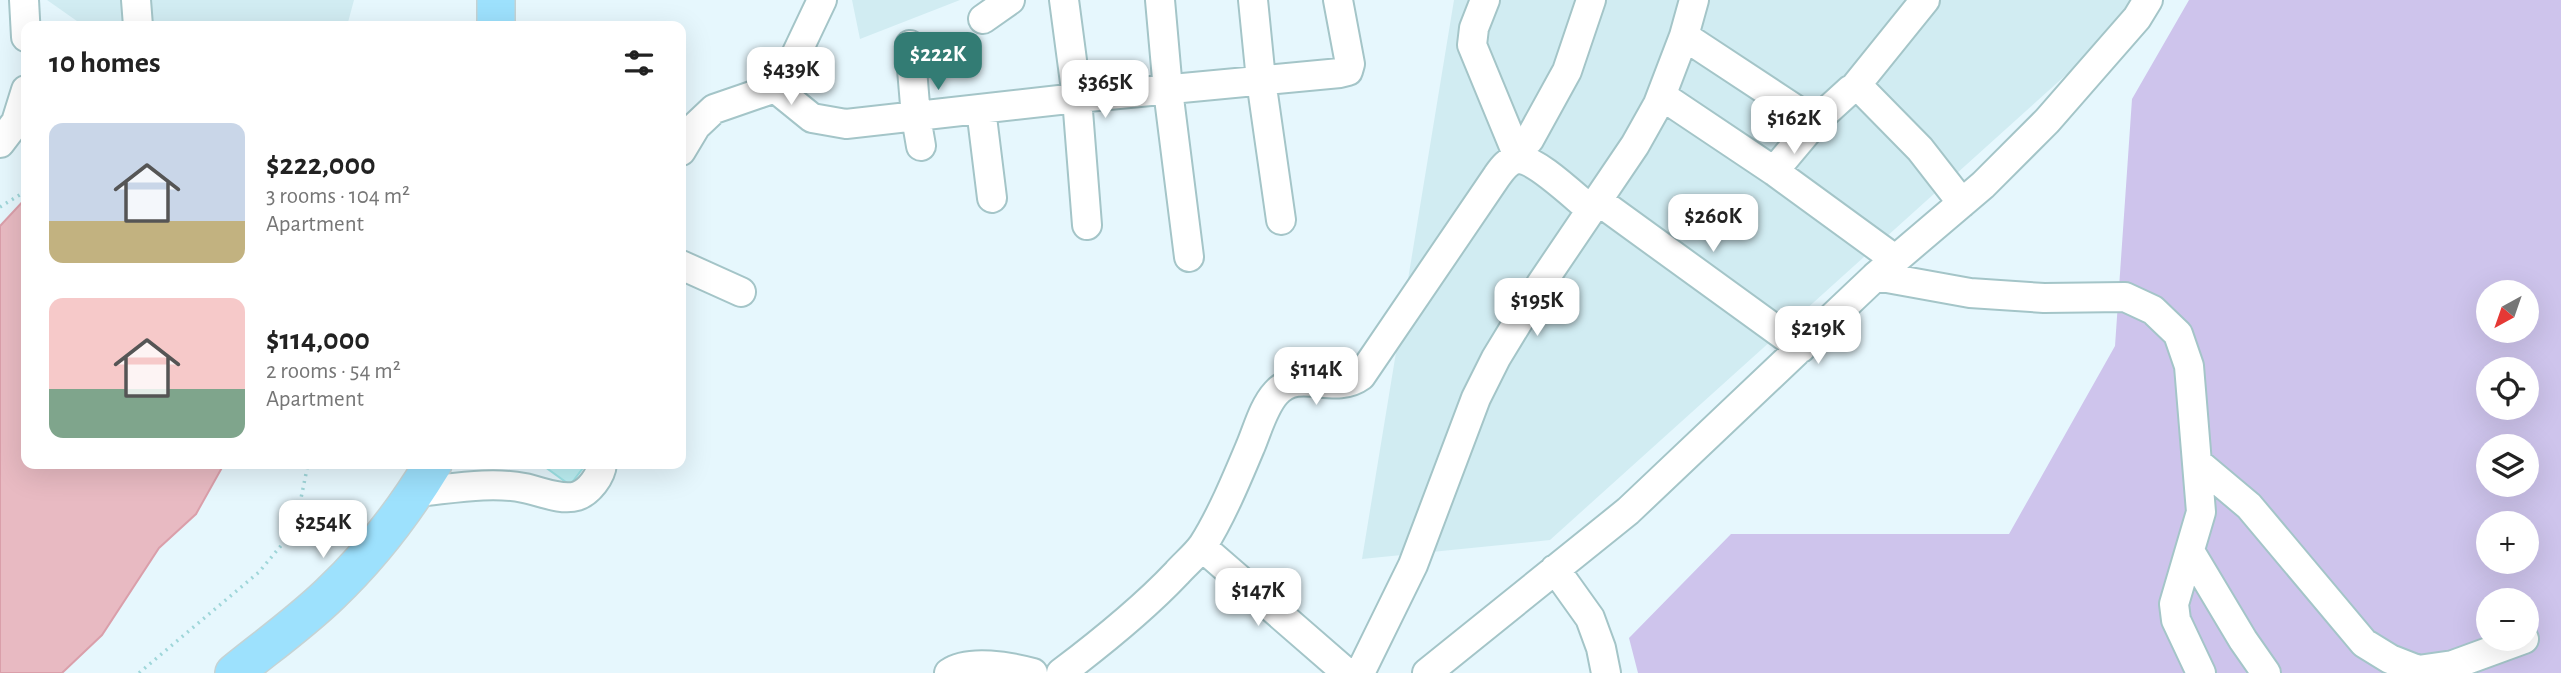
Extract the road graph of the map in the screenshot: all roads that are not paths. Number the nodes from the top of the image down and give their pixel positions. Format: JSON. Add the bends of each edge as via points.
{"nodes":[{"id":1,"x":24,"y":0,"type":"edge"},
{"id":2,"x":136,"y":0,"type":"edge"},
{"id":3,"x":496,"y":0,"type":"edge"},
{"id":4,"x":515,"y":0,"type":"edge"},
{"id":5,"x":822,"y":0,"type":"edge"},
{"id":6,"x":1010,"y":0,"type":"edge"},
{"id":7,"x":1063,"y":0,"type":"edge"},
{"id":8,"x":1160,"y":0,"type":"edge"},
{"id":9,"x":1253,"y":0,"type":"edge"},
{"id":10,"x":1338,"y":0,"type":"edge"},
{"id":11,"x":1485,"y":0,"type":"edge"},
{"id":12,"x":1591,"y":0,"type":"edge"},
{"id":13,"x":1695,"y":0,"type":"edge"},
{"id":14,"x":1925,"y":0,"type":"edge"},
{"id":15,"x":2148,"y":0,"type":"edge"},
{"id":16,"x":983,"y":19,"type":"dead end"},
{"id":17,"x":25,"y":21,"type":"edge"},
{"id":18,"x":138,"y":21,"type":"edge"},
{"id":19,"x":496,"y":21,"type":"edge"},
{"id":20,"x":515,"y":21,"type":"edge"},
{"id":21,"x":1684,"y":36,"type":"junction"},
{"id":22,"x":910,"y":44,"type":"dead end"},
{"id":23,"x":1261,"y":80,"type":"junction"},
{"id":24,"x":775,"y":88,"type":"junction"},
{"id":25,"x":1854,"y":88,"type":"junction"},
{"id":26,"x":1168,"y":90,"type":"junction"},
{"id":27,"x":1662,"y":96,"type":"junction"},
{"id":28,"x":1077,"y":98,"type":"junction"},
{"id":29,"x":21,"y":106,"type":"edge"},
{"id":30,"x":981,"y":109,"type":"junction"},
{"id":31,"x":916,"y":117,"type":"junction"},
{"id":32,"x":1816,"y":121,"type":"junction"},
{"id":33,"x":686,"y":142,"type":"edge"},
{"id":34,"x":0,"y":144,"type":"edge"},
{"id":35,"x":921,"y":146,"type":"dead end"},
{"id":36,"x":1517,"y":153,"type":"junction"},
{"id":37,"x":1774,"y":172,"type":"junction"},
{"id":38,"x":992,"y":198,"type":"dead end"},
{"id":39,"x":1962,"y":203,"type":"junction"},
{"id":40,"x":1593,"y":204,"type":"junction"},
{"id":41,"x":1281,"y":220,"type":"dead end"},
{"id":42,"x":1087,"y":225,"type":"dead end"},
{"id":43,"x":1189,"y":257,"type":"dead end"},
{"id":44,"x":686,"y":267,"type":"edge"},
{"id":45,"x":1886,"y":268,"type":"junction"},
{"id":46,"x":741,"y":292,"type":"dead end"},
{"id":47,"x":1801,"y":348,"type":"junction"},
{"id":48,"x":2199,"y":464,"type":"junction"},
{"id":49,"x":601,"y":469,"type":"edge"},
{"id":50,"x":437,"y":477,"type":"edge"},
{"id":51,"x":1202,"y":547,"type":"junction"},
{"id":52,"x":2191,"y":553,"type":"junction"},
{"id":53,"x":1555,"y":569,"type":"junction"},
{"id":54,"x":2491,"y":651,"type":"edge"},
{"id":55,"x":234,"y":673,"type":"edge"},
{"id":56,"x":270,"y":673,"type":"edge"},
{"id":57,"x":949,"y":673,"type":"edge"},
{"id":58,"x":1033,"y":673,"type":"edge"},
{"id":59,"x":1061,"y":673,"type":"edge"},
{"id":60,"x":1347,"y":673,"type":"edge"},
{"id":61,"x":1360,"y":673,"type":"edge"},
{"id":62,"x":1427,"y":673,"type":"edge"},
{"id":63,"x":1606,"y":673,"type":"edge"},
{"id":64,"x":2201,"y":673,"type":"edge"},
{"id":65,"x":2266,"y":673,"type":"edge"}],
"edges":[{"from":1,"to":17,"type":"street"},
{"from":2,"to":18,"type":"street"},
{"from":3,"to":19,"type":"main road"},
{"from":4,"to":20,"type":"main road"},
{"from":5,"to":24,"type":"street"},
{"from":6,"to":16,"type":"street"},
{"from":7,"to":28,"type":"street"},
{"from":8,"to":26,"type":"street"},
{"from":9,"to":23,"type":"street"},
{"from":10,"to":23,"type":"street","via":[[1348,71]]},
{"from":11,"to":36,"type":"street","via":[[1472,45]]},
{"from":12,"to":36,"type":"street","via":[[1567,71]]},
{"from":13,"to":21,"type":"street"},
{"from":14,"to":25,"type":"street"},
{"from":15,"to":39,"type":"street","via":[[2047,121]]},
{"from":21,"to":27,"type":"street"},
{"from":21,"to":32,"type":"street"},
{"from":22,"to":31,"type":"street"},
{"from":23,"to":26,"type":"street"},
{"from":23,"to":41,"type":"street"},
{"from":24,"to":31,"type":"street","via":[[813,118],[846,124]]},
{"from":24,"to":33,"type":"street","via":[[714,110],[696,125]]},
{"from":25,"to":32,"type":"street"},
{"from":25,"to":39,"type":"street","via":[[1872,99],[1920,149]]},
{"from":26,"to":28,"type":"street"},
{"from":26,"to":43,"type":"street"},
{"from":27,"to":37,"type":"street"},
{"from":27,"to":40,"type":"street","via":[[1635,145]]},
{"from":28,"to":30,"type":"street"},
{"from":28,"to":42,"type":"street"},
{"from":29,"to":34,"type":"street"},
{"from":30,"to":31,"type":"street"},
{"from":30,"to":38,"type":"street"},
{"from":31,"to":35,"type":"street"},
{"from":32,"to":37,"type":"street"},
{"from":36,"to":40,"type":"street"},
{"from":36,"to":51,"type":"street","via":[[1361,376],[1344,385],[1295,382],[1275,394]]},
{"from":37,"to":45,"type":"street"},
{"from":39,"to":45,"type":"street"},
{"from":40,"to":47,"type":"street"},
{"from":40,"to":61,"type":"street","via":[[1496,358],[1476,398],[1413,565]]},
{"from":44,"to":46,"type":"street"},
{"from":45,"to":47,"type":"street"},
{"from":45,"to":48,"type":"street","via":[[1970,293],[2125,297],[2153,310],[2178,334],[2189,366]]},
{"from":47,"to":53,"type":"street","via":[[1628,511]]},
{"from":48,"to":52,"type":"street","via":[[2202,512]]},
{"from":48,"to":54,"type":"street","via":[[2249,506],[2364,643],[2418,670],[2453,665]]},
{"from":49,"to":50,"type":"street","via":[[586,492],[575,497]]},
{"from":50,"to":55,"type":"main road","via":[[330,594]]},
{"from":50,"to":56,"type":"main road","via":[[408,540],[378,577]]},
{"from":51,"to":59,"type":"street","via":[[1135,615]]},
{"from":51,"to":60,"type":"street"},
{"from":52,"to":64,"type":"street","via":[[2175,604],[2176,620]]},
{"from":52,"to":65,"type":"street"},
{"from":53,"to":62,"type":"street"},
{"from":53,"to":63,"type":"street","via":[[1590,618]]},
{"from":57,"to":58,"type":"street","via":[[968,666]]}]}
